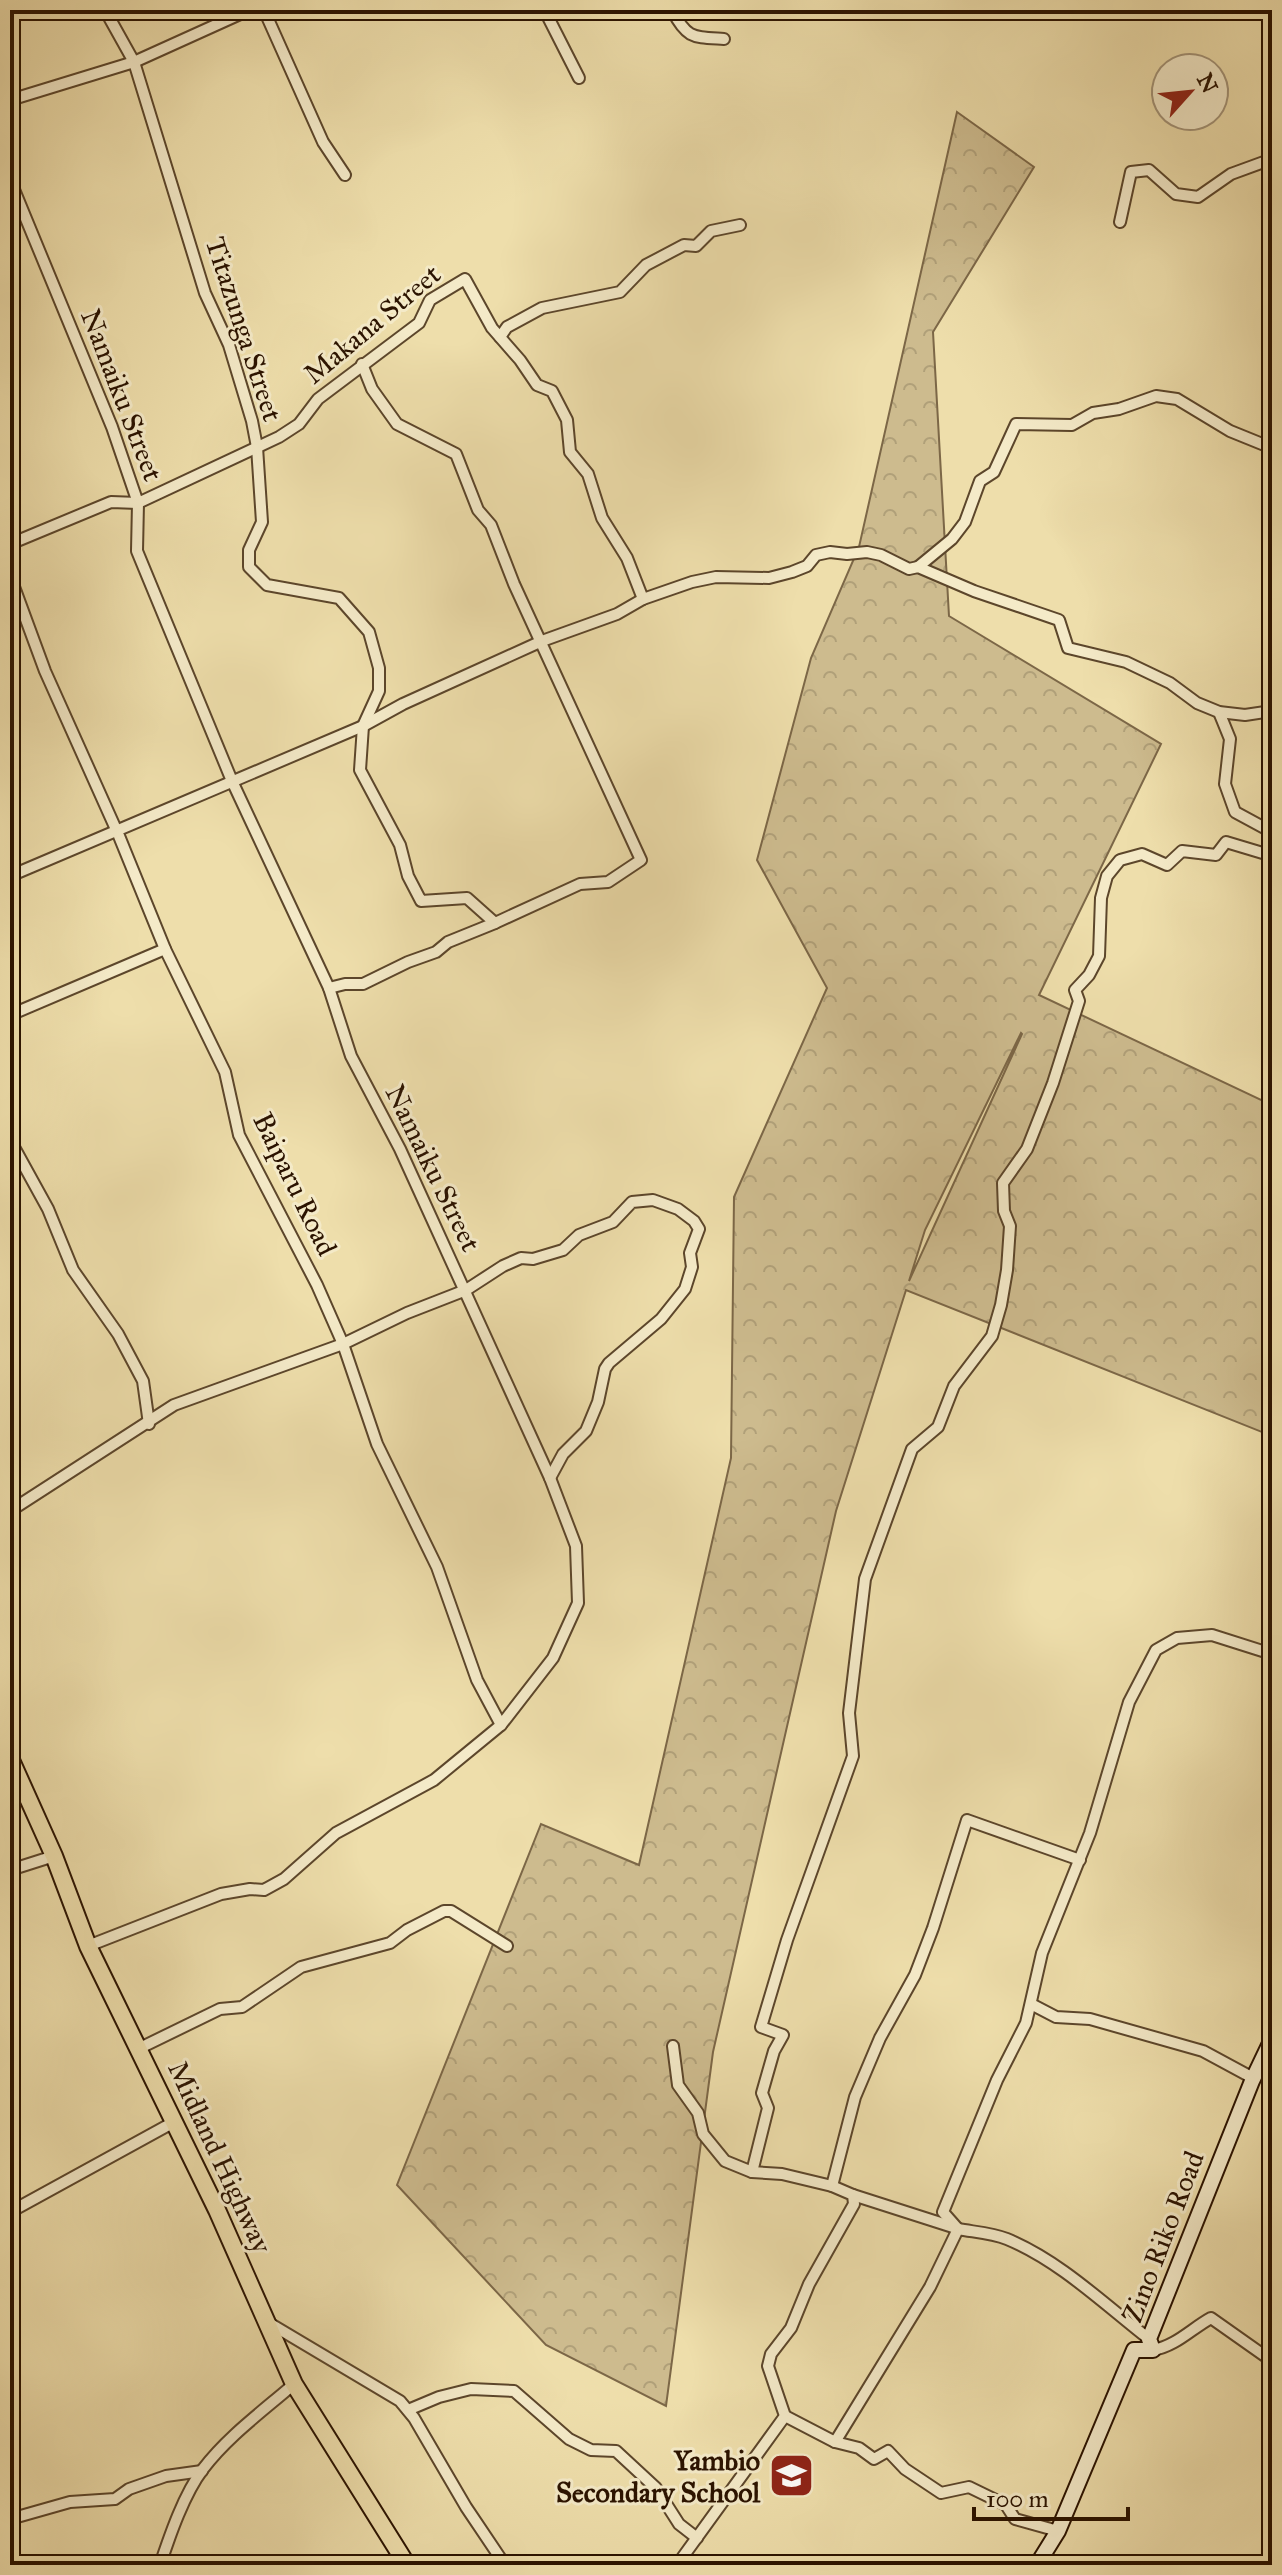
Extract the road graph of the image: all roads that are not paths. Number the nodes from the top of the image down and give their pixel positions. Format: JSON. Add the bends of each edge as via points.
{"nodes":[{"id":1,"x":105,"y":10,"type":"edge"},
{"id":2,"x":249,"y":10,"type":"edge"},
{"id":3,"x":264,"y":10,"type":"edge"},
{"id":4,"x":547,"y":10,"type":"edge"},
{"id":5,"x":672,"y":10,"type":"edge"},
{"id":6,"x":724,"y":39,"type":"dead end"},
{"id":7,"x":134,"y":62,"type":"junction"},
{"id":8,"x":579,"y":78,"type":"dead end"},
{"id":9,"x":10,"y":100,"type":"edge"},
{"id":10,"x":1272,"y":159,"type":"edge"},
{"id":11,"x":345,"y":175,"type":"dead end"},
{"id":12,"x":10,"y":180,"type":"edge"},
{"id":13,"x":1120,"y":222,"type":"dead end"},
{"id":14,"x":740,"y":225,"type":"dead end"},
{"id":15,"x":500,"y":337,"type":"junction"},
{"id":16,"x":362,"y":364,"type":"junction"},
{"id":17,"x":257,"y":447,"type":"junction"},
{"id":18,"x":1272,"y":448,"type":"edge"},
{"id":19,"x":138,"y":503,"type":"junction"},
{"id":20,"x":10,"y":544,"type":"edge"},
{"id":21,"x":918,"y":567,"type":"junction"},
{"id":22,"x":10,"y":576,"type":"edge"},
{"id":23,"x":643,"y":599,"type":"junction"},
{"id":24,"x":542,"y":641,"type":"junction"},
{"id":25,"x":1272,"y":711,"type":"edge"},
{"id":26,"x":1219,"y":712,"type":"junction"},
{"id":27,"x":363,"y":726,"type":"junction"},
{"id":28,"x":232,"y":781,"type":"junction"},
{"id":29,"x":117,"y":832,"type":"junction"},
{"id":30,"x":1272,"y":832,"type":"edge"},
{"id":31,"x":1272,"y":841,"type":"edge"},
{"id":32,"x":10,"y":876,"type":"edge"},
{"id":33,"x":495,"y":923,"type":"junction"},
{"id":34,"x":165,"y":949,"type":"junction"},
{"id":35,"x":329,"y":988,"type":"junction"},
{"id":36,"x":10,"y":1015,"type":"edge"},
{"id":37,"x":10,"y":1140,"type":"edge"},
{"id":38,"x":466,"y":1290,"type":"junction"},
{"id":39,"x":343,"y":1344,"type":"junction"},
{"id":40,"x":149,"y":1424,"type":"junction"},
{"id":41,"x":550,"y":1478,"type":"junction"},
{"id":42,"x":10,"y":1511,"type":"edge"},
{"id":43,"x":1272,"y":1654,"type":"edge"},
{"id":44,"x":501,"y":1725,"type":"junction"},
{"id":45,"x":10,"y":1758,"type":"edge"},
{"id":46,"x":54,"y":1856,"type":"junction"},
{"id":47,"x":1080,"y":1860,"type":"junction"},
{"id":48,"x":10,"y":1870,"type":"edge"},
{"id":49,"x":88,"y":1946,"type":"junction"},
{"id":50,"x":507,"y":1946,"type":"dead end"},
{"id":51,"x":1031,"y":2004,"type":"junction"},
{"id":52,"x":1272,"y":2039,"type":"edge"},
{"id":53,"x":673,"y":2046,"type":"dead end"},
{"id":54,"x":140,"y":2048,"type":"junction"},
{"id":55,"x":1253,"y":2078,"type":"junction"},
{"id":56,"x":174,"y":2122,"type":"junction"},
{"id":57,"x":752,"y":2172,"type":"junction"},
{"id":58,"x":832,"y":2186,"type":"junction"},
{"id":59,"x":853,"y":2195,"type":"junction"},
{"id":60,"x":10,"y":2212,"type":"edge"},
{"id":61,"x":958,"y":2229,"type":"junction"},
{"id":62,"x":267,"y":2322,"type":"junction"},
{"id":63,"x":1151,"y":2344,"type":"junction"},
{"id":64,"x":1272,"y":2361,"type":"edge"},
{"id":65,"x":294,"y":2384,"type":"junction"},
{"id":66,"x":408,"y":2410,"type":"junction"},
{"id":67,"x":785,"y":2416,"type":"junction"},
{"id":68,"x":835,"y":2442,"type":"junction"},
{"id":69,"x":202,"y":2471,"type":"junction"},
{"id":70,"x":10,"y":2519,"type":"edge"},
{"id":71,"x":1058,"y":2531,"type":"junction"},
{"id":72,"x":697,"y":2538,"type":"junction"},
{"id":73,"x":1040,"y":2559,"type":"edge"},
{"id":74,"x":160,"y":2565,"type":"edge"},
{"id":75,"x":407,"y":2565,"type":"edge"},
{"id":76,"x":505,"y":2565,"type":"edge"},
{"id":77,"x":677,"y":2565,"type":"edge"},
{"id":78,"x":1056,"y":2565,"type":"edge"}],
"edges":[{"from":1,"to":7,"type":"street","name":"Titazunga Street"},
{"from":2,"to":7,"type":"street"},
{"from":3,"to":11,"type":"street","via":[[323,142]]},
{"from":4,"to":8,"type":"street"},
{"from":5,"to":6,"type":"street","via":[[681,29],[692,37]]},
{"from":7,"to":9,"type":"street"},
{"from":7,"to":17,"type":"street","name":"Titazunga Street","via":[[205,293],[229,345]]},
{"from":10,"to":13,"type":"street","via":[[1231,174],[1198,197],[1176,194],[1149,170],[1131,172]]},
{"from":12,"to":19,"type":"street","name":"Namaiku Street"},
{"from":14,"to":15,"type":"street","via":[[711,231],[696,246],[684,245],[646,265],[620,292],[542,308],[507,327]]},
{"from":15,"to":16,"type":"street","name":"Makana Street","via":[[465,279],[430,300],[419,323]]},
{"from":15,"to":23,"type":"street","via":[[537,385],[552,391],[567,420],[570,452],[588,474],[602,518],[627,558]]},
{"from":16,"to":17,"type":"street","name":"Makana Street","via":[[318,399],[299,424]]},
{"from":16,"to":24,"type":"street","via":[[397,424],[456,454]]},
{"from":17,"to":19,"type":"street","name":"Makana Street"},
{"from":17,"to":27,"type":"street","name":"Titazunga Street","via":[[262,522],[249,550],[249,567],[267,585],[339,598],[369,632],[379,691]]},
{"from":18,"to":21,"type":"street","via":[[1230,431],[1177,399],[1156,396],[1093,413],[1072,425],[1016,424],[994,472],[980,481],[965,522]]},
{"from":19,"to":20,"type":"street","name":"Makana Street","via":[[111,502]]},
{"from":19,"to":28,"type":"street","name":"Namaiku Street","via":[[137,551]]},
{"from":21,"to":23,"type":"street","via":[[909,569],[867,552],[830,552],[769,578],[716,577]]},
{"from":21,"to":26,"type":"street","via":[[1059,620],[1068,648],[1126,662]]},
{"from":22,"to":29,"type":"street","name":"Baiparu Road","via":[[45,671]]},
{"from":23,"to":24,"type":"street"},
{"from":24,"to":27,"type":"street"},
{"from":24,"to":33,"type":"street","via":[[641,860],[608,882],[580,884]]},
{"from":25,"to":26,"type":"street"},
{"from":26,"to":30,"type":"street","via":[[1230,739],[1225,784],[1235,812]]},
{"from":27,"to":28,"type":"street"},
{"from":27,"to":33,"type":"street","name":"Titazunga Street","via":[[360,770],[400,845],[421,901],[467,898]]},
{"from":28,"to":29,"type":"street"},
{"from":28,"to":35,"type":"street","name":"Namaiku Street"},
{"from":29,"to":32,"type":"street"},
{"from":29,"to":34,"type":"street","name":"Baiparu Road"},
{"from":31,"to":57,"type":"street","via":[[1266,854],[1226,842],[1216,855],[1182,851],[1167,865],[1142,854],[1120,860],[1107,876],[1099,956],[1075,990],[1079,1001],[1027,1149],[1003,1183],[1010,1226],[1007,1270],[992,1336],[954,1386],[938,1427],[912,1449],[865,1579],[849,1713],[853,1756],[761,2027],[783,2035],[762,2093],[768,2108]]},
{"from":33,"to":35,"type":"street","via":[[363,984]]},
{"from":34,"to":36,"type":"street"},
{"from":34,"to":39,"type":"street","name":"Baiparu Road","via":[[225,1072],[239,1135]]},
{"from":35,"to":38,"type":"street","name":"Namaiku Street","via":[[351,1056]]},
{"from":37,"to":40,"type":"street","via":[[48,1209],[73,1270],[143,1381]]},
{"from":38,"to":39,"type":"street"},
{"from":38,"to":41,"type":"street","name":"Namaiku Street"},
{"from":38,"to":41,"type":"street","via":[[521,1258],[563,1250],[579,1235],[613,1222],[632,1202],[653,1200],[678,1209],[699,1229],[685,1289],[661,1319],[609,1363],[586,1431],[563,1454]]},
{"from":39,"to":40,"type":"street","via":[[174,1405]]},
{"from":39,"to":44,"type":"street","name":"Baiparu Road","via":[[377,1444],[437,1567],[477,1680]]},
{"from":40,"to":42,"type":"street"},
{"from":41,"to":44,"type":"street","name":"Namaiku Street","via":[[576,1546],[578,1603],[553,1658]]},
{"from":43,"to":47,"type":"street","via":[[1212,1635],[1177,1638],[1156,1650],[1129,1702]]},
{"from":44,"to":49,"type":"street","name":"Namaiku Street","via":[[434,1780],[336,1833],[264,1890],[221,1894]]},
{"from":45,"to":46,"type":"main road","name":"Midland Highway"},
{"from":46,"to":48,"type":"street"},
{"from":46,"to":49,"type":"main road","name":"Midland Highway"},
{"from":47,"to":51,"type":"street","via":[[1042,1953]]},
{"from":47,"to":58,"type":"street","via":[[967,1820],[915,1975],[855,2097]]},
{"from":49,"to":54,"type":"main road","name":"Midland Highway"},
{"from":50,"to":54,"type":"street","via":[[444,1911],[390,1943],[301,1967],[242,2007],[220,2009]]},
{"from":51,"to":55,"type":"street","via":[[1056,2017],[1090,2019],[1203,2051]]},
{"from":51,"to":61,"type":"street","via":[[943,2212]]},
{"from":52,"to":55,"type":"street","name":"Zino Riko Road"},
{"from":53,"to":57,"type":"street","via":[[678,2085],[698,2113],[703,2134],[725,2161]]},
{"from":54,"to":56,"type":"main road","name":"Midland Highway"},
{"from":55,"to":63,"type":"street","name":"Zino Riko Road"},
{"from":56,"to":60,"type":"street"},
{"from":56,"to":62,"type":"main road","name":"Midland Highway"},
{"from":57,"to":58,"type":"street"},
{"from":58,"to":59,"type":"street"},
{"from":59,"to":61,"type":"street"},
{"from":59,"to":67,"type":"street","via":[[849,2216],[809,2284],[791,2328],[771,2354],[768,2366]]},
{"from":61,"to":63,"type":"street","via":[[1005,2238],[1038,2255]]},
{"from":61,"to":68,"type":"street","via":[[930,2287]]},
{"from":62,"to":65,"type":"main road","name":"Midland Highway"},
{"from":62,"to":66,"type":"street"},
{"from":63,"to":64,"type":"street","via":[[1170,2347],[1211,2318]]},
{"from":63,"to":71,"type":"street","name":"Zino Riko Road","via":[[1134,2350]]},
{"from":65,"to":69,"type":"street"},
{"from":65,"to":75,"type":"main road","name":"Midland Highway"},
{"from":66,"to":72,"type":"street","via":[[471,2389],[514,2391],[569,2439],[591,2450],[616,2451],[656,2488],[679,2524]]},
{"from":66,"to":76,"type":"street"},
{"from":67,"to":68,"type":"street"},
{"from":67,"to":72,"type":"street"},
{"from":68,"to":71,"type":"street","via":[[859,2448],[874,2459],[888,2451],[941,2493],[969,2487],[1006,2505],[1015,2519]]},
{"from":69,"to":70,"type":"street","via":[[166,2476],[115,2499],[70,2502]]},
{"from":69,"to":74,"type":"street"},
{"from":71,"to":73,"type":"street","name":"Zino Riko Road"},
{"from":72,"to":77,"type":"street"},
{"from":73,"to":78,"type":"street"}]}
